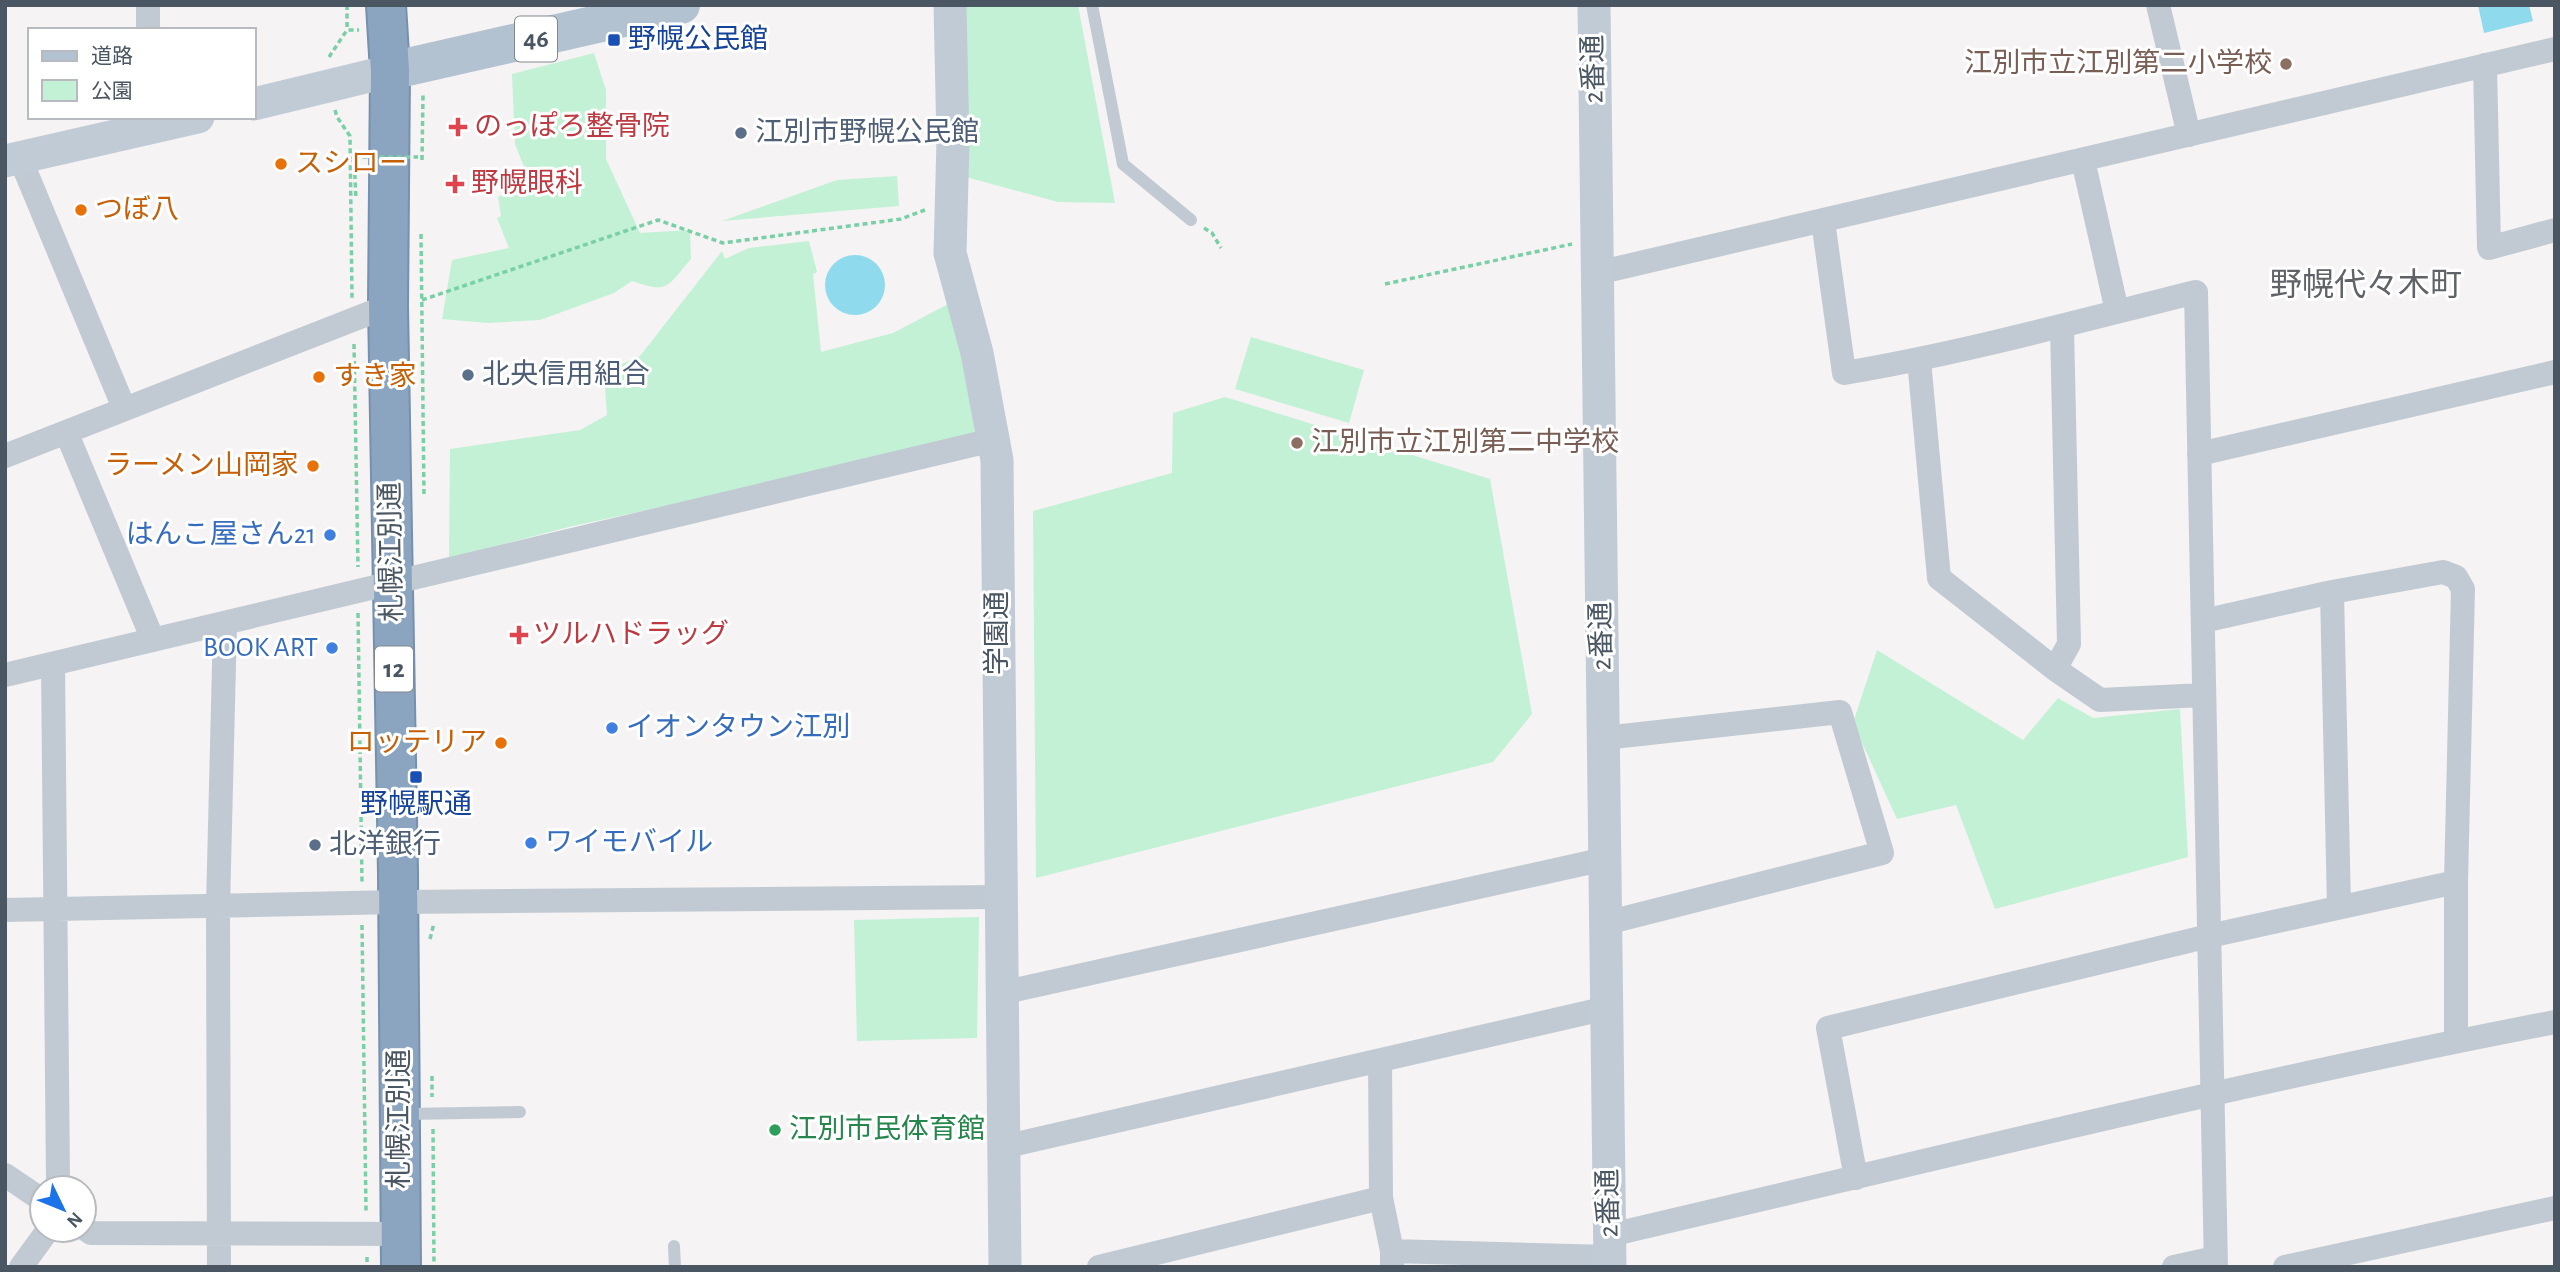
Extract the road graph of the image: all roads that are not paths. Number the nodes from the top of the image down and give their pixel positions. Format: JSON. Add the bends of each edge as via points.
{"nodes":[{"id":1,"x":148,"y":5,"type":"edge"},
{"id":2,"x":386,"y":5,"type":"edge"},
{"id":3,"x":681,"y":5,"type":"edge"},
{"id":4,"x":950,"y":5,"type":"edge"},
{"id":5,"x":1091,"y":5,"type":"edge"},
{"id":6,"x":1594,"y":5,"type":"edge"},
{"id":7,"x":2158,"y":5,"type":"edge"},
{"id":8,"x":620,"y":13,"type":"edge"},
{"id":9,"x":148,"y":28,"type":"edge"},
{"id":10,"x":2555,"y":49,"type":"edge"},
{"id":11,"x":2485,"y":65,"type":"junction"},
{"id":12,"x":390,"y":72,"type":"junction"},
{"id":13,"x":256,"y":104,"type":"edge"},
{"id":14,"x":181,"y":119,"type":"edge"},
{"id":15,"x":148,"y":123,"type":"edge"},
{"id":16,"x":2189,"y":135,"type":"junction"},
{"id":17,"x":2083,"y":159,"type":"junction"},
{"id":18,"x":13,"y":160,"type":"edge"},
{"id":19,"x":1191,"y":220,"type":"road end"},
{"id":20,"x":1823,"y":221,"type":"junction"},
{"id":21,"x":2555,"y":230,"type":"edge"},
{"id":22,"x":1598,"y":273,"type":"junction"},
{"id":23,"x":405,"y":303,"type":"junction"},
{"id":24,"x":2117,"y":311,"type":"junction"},
{"id":25,"x":2062,"y":327,"type":"junction"},
{"id":26,"x":1919,"y":360,"type":"junction"},
{"id":27,"x":2555,"y":372,"type":"edge"},
{"id":28,"x":124,"y":408,"type":"junction"},
{"id":29,"x":67,"y":434,"type":"junction"},
{"id":30,"x":993,"y":440,"type":"junction"},
{"id":31,"x":2199,"y":454,"type":"junction"},
{"id":32,"x":5,"y":456,"type":"edge"},
{"id":33,"x":375,"y":589,"type":"junction"},
{"id":34,"x":2332,"y":592,"type":"junction"},
{"id":35,"x":2203,"y":621,"type":"junction"},
{"id":36,"x":225,"y":624,"type":"junction"},
{"id":37,"x":153,"y":640,"type":"junction"},
{"id":38,"x":53,"y":664,"type":"junction"},
{"id":39,"x":2056,"y":669,"type":"junction"},
{"id":40,"x":5,"y":675,"type":"edge"},
{"id":41,"x":2204,"y":695,"type":"junction"},
{"id":42,"x":1604,"y":738,"type":"junction"},
{"id":43,"x":1605,"y":859,"type":"junction"},
{"id":44,"x":2456,"y":882,"type":"junction"},
{"id":45,"x":1000,"y":897,"type":"junction"},
{"id":46,"x":380,"y":903,"type":"junction"},
{"id":47,"x":218,"y":907,"type":"junction"},
{"id":48,"x":2339,"y":907,"type":"junction"},
{"id":49,"x":56,"y":909,"type":"junction"},
{"id":50,"x":5,"y":910,"type":"edge"},
{"id":51,"x":1606,"y":923,"type":"junction"},
{"id":52,"x":2209,"y":936,"type":"junction"},
{"id":53,"x":1001,"y":993,"type":"junction"},
{"id":54,"x":1607,"y":1008,"type":"junction"},
{"id":55,"x":2555,"y":1022,"type":"edge"},
{"id":56,"x":2456,"y":1041,"type":"junction"},
{"id":57,"x":1380,"y":1061,"type":"junction"},
{"id":58,"x":2212,"y":1095,"type":"junction"},
{"id":59,"x":520,"y":1112,"type":"dead end"},
{"id":60,"x":400,"y":1114,"type":"junction"},
{"id":61,"x":1003,"y":1147,"type":"junction"},
{"id":62,"x":58,"y":1174,"type":"edge"},
{"id":63,"x":5,"y":1175,"type":"edge"},
{"id":64,"x":1856,"y":1178,"type":"junction"},
{"id":65,"x":28,"y":1191,"type":"edge"},
{"id":66,"x":1381,"y":1198,"type":"junction"},
{"id":67,"x":2555,"y":1208,"type":"edge"},
{"id":68,"x":98,"y":1233,"type":"edge"},
{"id":69,"x":218,"y":1233,"type":"junction"},
{"id":70,"x":38,"y":1244,"type":"edge"},
{"id":71,"x":389,"y":1245,"type":"edge"},
{"id":72,"x":674,"y":1246,"type":"dead end"},
{"id":73,"x":1610,"y":1253,"type":"edge"},
{"id":74,"x":1392,"y":1259,"type":"edge"},
{"id":75,"x":2215,"y":1262,"type":"edge"},
{"id":76,"x":21,"y":1267,"type":"edge"},
{"id":77,"x":219,"y":1267,"type":"edge"},
{"id":78,"x":675,"y":1267,"type":"edge"},
{"id":79,"x":1005,"y":1267,"type":"edge"},
{"id":80,"x":1099,"y":1267,"type":"edge"},
{"id":81,"x":2174,"y":1267,"type":"edge"},
{"id":82,"x":2284,"y":1267,"type":"edge"}],
"edges":[{"from":1,"to":9,"type":"street"},
{"from":2,"to":12,"type":"highway","name":"札幌江別通","number":"12"},
{"from":3,"to":8,"type":"main road","number":"46"},
{"from":4,"to":30,"type":"street","name":"学園通","via":[[950,253],[977,353]]},
{"from":5,"to":19,"type":"lane","via":[[1123,164]]},
{"from":6,"to":22,"type":"street","name":"2番通"},
{"from":7,"to":16,"type":"street"},
{"from":8,"to":12,"type":"main road","number":"46"},
{"from":10,"to":11,"type":"street"},
{"from":11,"to":16,"type":"street"},
{"from":11,"to":21,"type":"street","via":[[2489,248]]},
{"from":12,"to":13,"type":"street"},
{"from":12,"to":23,"type":"highway","name":"札幌江別通","number":"12"},
{"from":14,"to":15,"type":"street"},
{"from":15,"to":18,"type":"street"},
{"from":16,"to":17,"type":"street"},
{"from":17,"to":20,"type":"street"},
{"from":17,"to":24,"type":"street"},
{"from":18,"to":28,"type":"street"},
{"from":20,"to":22,"type":"street"},
{"from":20,"to":26,"type":"street","via":[[1844,373]]},
{"from":22,"to":42,"type":"street","name":"2番通"},
{"from":23,"to":28,"type":"street"},
{"from":23,"to":33,"type":"highway","name":"札幌江別通","number":"12"},
{"from":24,"to":25,"type":"street"},
{"from":24,"to":31,"type":"street","via":[[2196,292]]},
{"from":25,"to":26,"type":"street"},
{"from":25,"to":39,"type":"street","via":[[2069,644]]},
{"from":26,"to":39,"type":"street","via":[[1939,578]]},
{"from":27,"to":31,"type":"street"},
{"from":28,"to":29,"type":"street"},
{"from":29,"to":32,"type":"street"},
{"from":29,"to":37,"type":"street"},
{"from":30,"to":33,"type":"street"},
{"from":30,"to":45,"type":"street","name":"学園通","via":[[997,460]]},
{"from":31,"to":35,"type":"street"},
{"from":33,"to":36,"type":"street"},
{"from":33,"to":46,"type":"highway","name":"札幌江別通","number":"12"},
{"from":34,"to":35,"type":"street"},
{"from":34,"to":44,"type":"street","via":[[2443,572],[2456,577],[2463,589]]},
{"from":34,"to":48,"type":"street"},
{"from":35,"to":41,"type":"street"},
{"from":36,"to":37,"type":"street"},
{"from":36,"to":47,"type":"street"},
{"from":37,"to":38,"type":"street"},
{"from":38,"to":40,"type":"street"},
{"from":38,"to":49,"type":"street"},
{"from":39,"to":41,"type":"street","via":[[2099,700]]},
{"from":41,"to":52,"type":"street"},
{"from":42,"to":43,"type":"street","name":"2番通"},
{"from":42,"to":51,"type":"street","via":[[1840,712],[1882,853]]},
{"from":43,"to":51,"type":"street","name":"2番通"},
{"from":43,"to":53,"type":"street"},
{"from":44,"to":48,"type":"street"},
{"from":44,"to":56,"type":"street"},
{"from":45,"to":46,"type":"street"},
{"from":45,"to":53,"type":"street","name":"学園通"},
{"from":46,"to":47,"type":"street"},
{"from":46,"to":60,"type":"highway","name":"札幌江別通","number":"12"},
{"from":47,"to":49,"type":"street"},
{"from":47,"to":69,"type":"street"},
{"from":48,"to":52,"type":"street"},
{"from":49,"to":50,"type":"street"},
{"from":49,"to":62,"type":"street"},
{"from":51,"to":54,"type":"street","name":"2番通"},
{"from":52,"to":58,"type":"street"},
{"from":52,"to":64,"type":"street","via":[[1828,1028]]},
{"from":53,"to":61,"type":"street","name":"学園通"},
{"from":54,"to":57,"type":"street"},
{"from":54,"to":73,"type":"street","name":"2番通"},
{"from":55,"to":56,"type":"street"},
{"from":56,"to":58,"type":"street"},
{"from":57,"to":61,"type":"street"},
{"from":57,"to":66,"type":"street"},
{"from":58,"to":64,"type":"street"},
{"from":58,"to":75,"type":"street"},
{"from":59,"to":60,"type":"lane"},
{"from":60,"to":71,"type":"highway","name":"札幌江別通","number":"12"},
{"from":61,"to":79,"type":"street","name":"学園通"},
{"from":63,"to":65,"type":"street"},
{"from":64,"to":73,"type":"street"},
{"from":66,"to":74,"type":"street"},
{"from":66,"to":80,"type":"street"},
{"from":67,"to":82,"type":"street"},
{"from":68,"to":69,"type":"street"},
{"from":69,"to":71,"type":"street"},
{"from":69,"to":77,"type":"street"},
{"from":70,"to":76,"type":"street"},
{"from":72,"to":78,"type":"lane"},
{"from":73,"to":74,"type":"street"},
{"from":75,"to":81,"type":"street"}]}
